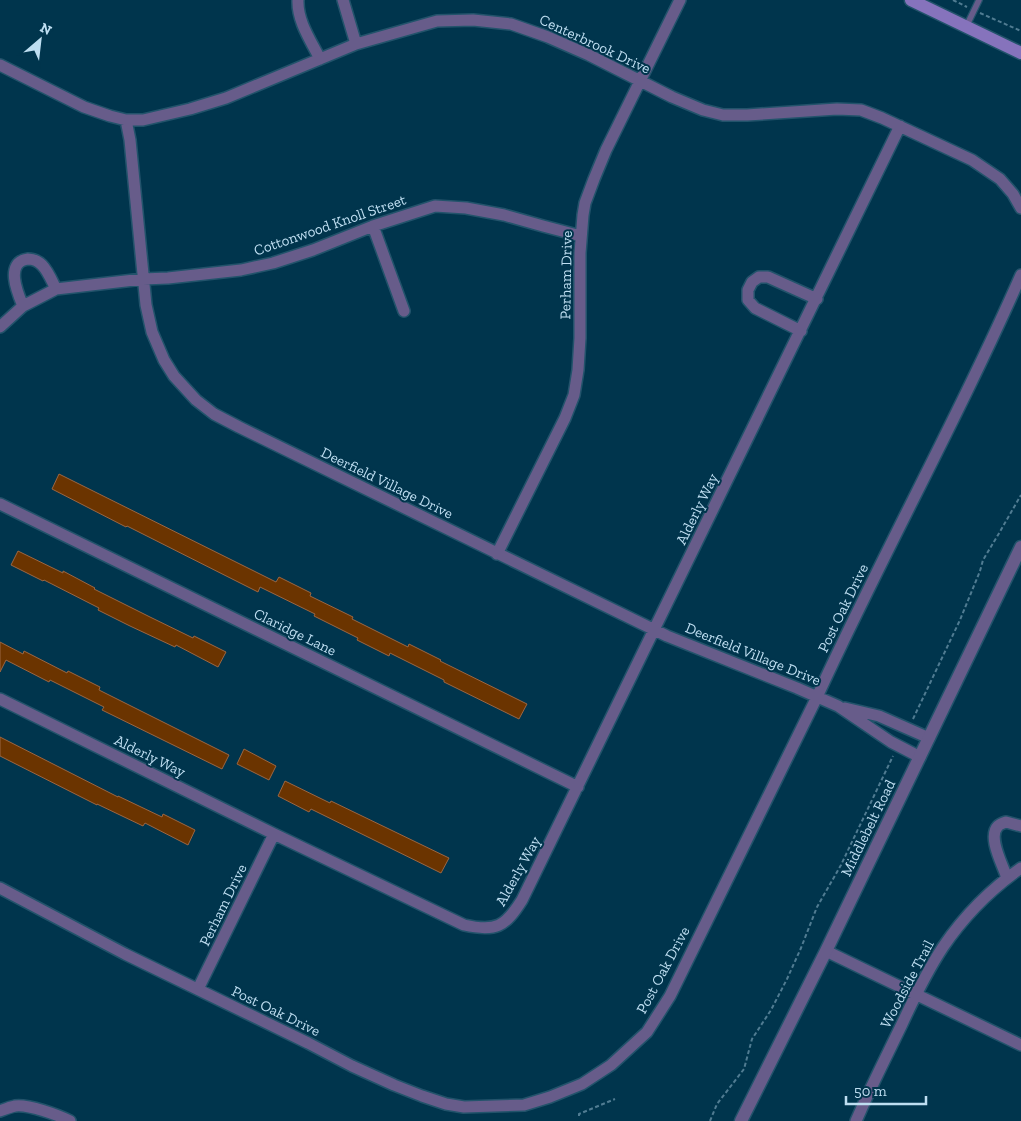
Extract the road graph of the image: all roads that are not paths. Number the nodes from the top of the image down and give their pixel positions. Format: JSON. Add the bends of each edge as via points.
{"nodes":[{"id":1,"x":298,"y":0,"type":"edge"},
{"id":2,"x":343,"y":0,"type":"edge"},
{"id":3,"x":680,"y":0,"type":"edge"},
{"id":4,"x":911,"y":0,"type":"edge"},
{"id":5,"x":979,"y":0,"type":"edge"},
{"id":6,"x":966,"y":27,"type":"junction"},
{"id":7,"x":356,"y":44,"type":"junction"},
{"id":8,"x":1021,"y":53,"type":"edge"},
{"id":9,"x":320,"y":59,"type":"junction"},
{"id":10,"x":0,"y":65,"type":"edge"},
{"id":11,"x":640,"y":81,"type":"junction"},
{"id":12,"x":126,"y":120,"type":"junction"},
{"id":13,"x":900,"y":126,"type":"junction"},
{"id":14,"x":1019,"y":201,"type":"edge"},
{"id":15,"x":373,"y":226,"type":"junction"},
{"id":16,"x":581,"y":236,"type":"junction"},
{"id":17,"x":1021,"y":275,"type":"edge"},
{"id":18,"x":143,"y":279,"type":"junction"},
{"id":19,"x":56,"y":289,"type":"junction"},
{"id":20,"x":817,"y":299,"type":"junction"},
{"id":21,"x":23,"y":306,"type":"junction"},
{"id":22,"x":404,"y":311,"type":"dead end"},
{"id":23,"x":0,"y":327,"type":"edge"},
{"id":24,"x":801,"y":331,"type":"junction"},
{"id":25,"x":0,"y":504,"type":"edge"},
{"id":26,"x":1021,"y":548,"type":"edge"},
{"id":27,"x":497,"y":554,"type":"junction"},
{"id":28,"x":655,"y":630,"type":"junction"},
{"id":29,"x":817,"y":697,"type":"junction"},
{"id":30,"x":0,"y":699,"type":"edge"},
{"id":31,"x":838,"y":706,"type":"junction"},
{"id":32,"x":929,"y":738,"type":"junction"},
{"id":33,"x":920,"y":757,"type":"junction"},
{"id":34,"x":578,"y":787,"type":"junction"},
{"id":35,"x":1021,"y":826,"type":"edge"},
{"id":36,"x":274,"y":834,"type":"junction"},
{"id":37,"x":1021,"y":868,"type":"edge"},
{"id":38,"x":1007,"y":878,"type":"junction"},
{"id":39,"x":0,"y":888,"type":"edge"},
{"id":40,"x":826,"y":951,"type":"junction"},
{"id":41,"x":198,"y":989,"type":"junction"},
{"id":42,"x":916,"y":995,"type":"junction"},
{"id":43,"x":1021,"y":1045,"type":"edge"},
{"id":44,"x":0,"y":1111,"type":"edge"},
{"id":45,"x":70,"y":1121,"type":"edge"},
{"id":46,"x":741,"y":1121,"type":"edge"},
{"id":47,"x":856,"y":1121,"type":"edge"}],
"edges":[{"from":1,"to":9,"type":"street","via":[[302,21]]},
{"from":2,"to":7,"type":"street"},
{"from":3,"to":11,"type":"street","name":"Perham Drive"},
{"from":4,"to":6,"type":"main road"},
{"from":5,"to":6,"type":"lane"},
{"from":6,"to":8,"type":"main road"},
{"from":7,"to":9,"type":"street","name":"Centerbrook Drive"},
{"from":7,"to":11,"type":"street","name":"Centerbrook Drive","via":[[437,21],[511,24],[589,55]]},
{"from":9,"to":12,"type":"street","name":"Centerbrook Drive","via":[[226,98],[143,120]]},
{"from":10,"to":12,"type":"street","name":"Centerbrook Drive","via":[[84,107]]},
{"from":11,"to":13,"type":"street","name":"Centerbrook Drive","via":[[703,110],[723,115],[861,110]]},
{"from":11,"to":16,"type":"street","name":"Perham Drive","via":[[594,179],[583,214]]},
{"from":12,"to":18,"type":"street","name":"Deerfield Village Drive"},
{"from":13,"to":14,"type":"street","name":"Centerbrook Drive","via":[[972,160],[1000,179]]},
{"from":13,"to":20,"type":"street","name":"Alderly Way"},
{"from":15,"to":16,"type":"street","name":"Cottonwood Knoll Street","via":[[435,206],[504,215]]},
{"from":15,"to":18,"type":"street","name":"Cottonwood Knoll Street","via":[[273,263],[242,270]]},
{"from":15,"to":22,"type":"street"},
{"from":16,"to":27,"type":"street","name":"Perham Drive","via":[[580,338],[574,395]]},
{"from":17,"to":29,"type":"street","name":"Post Oak Drive"},
{"from":18,"to":19,"type":"street","name":"Cottonwood Knoll Street"},
{"from":18,"to":27,"type":"street","name":"Deerfield Village Drive","via":[[152,332],[164,360],[174,376],[214,414]]},
{"from":19,"to":21,"type":"street","name":"Cottonwood Knoll Street"},
{"from":19,"to":21,"type":"street","via":[[42,265],[35,260],[21,261],[14,275]]},
{"from":20,"to":24,"type":"street","name":"Alderly Way"},
{"from":20,"to":24,"type":"street","via":[[768,277],[759,277],[752,282],[748,300],[755,308]]},
{"from":21,"to":23,"type":"street","name":"Cottonwood Knoll Street"},
{"from":24,"to":28,"type":"street","name":"Alderly Way"},
{"from":25,"to":34,"type":"street","name":"Claridge Lane"},
{"from":26,"to":32,"type":"street","name":"Middlebelt Road"},
{"from":27,"to":28,"type":"street","name":"Deerfield Village Drive"},
{"from":28,"to":29,"type":"street","name":"Deerfield Village Drive"},
{"from":28,"to":34,"type":"street","name":"Alderly Way"},
{"from":29,"to":31,"type":"street","name":"Deerfield Village Drive"},
{"from":29,"to":41,"type":"street","name":"Post Oak Drive","via":[[670,996],[647,1032],[612,1065],[582,1084],[524,1105],[464,1107],[446,1104],[352,1066]]},
{"from":30,"to":36,"type":"street","name":"Alderly Way"},
{"from":31,"to":32,"type":"street","name":"Deerfield Village Drive","via":[[879,716]]},
{"from":31,"to":33,"type":"street","name":"Deerfield Village Drive"},
{"from":32,"to":33,"type":"street","name":"Middlebelt Road"},
{"from":33,"to":40,"type":"street","name":"Middlebelt Road"},
{"from":34,"to":36,"type":"street","name":"Alderly Way","via":[[522,900],[512,916],[490,928],[464,925]]},
{"from":35,"to":38,"type":"street","via":[[1006,822],[998,826],[994,835]]},
{"from":36,"to":41,"type":"street","name":"Perham Drive"},
{"from":37,"to":38,"type":"street","name":"Woodside Trail"},
{"from":38,"to":42,"type":"street","name":"Woodside Trail","via":[[963,921],[928,970]]},
{"from":39,"to":41,"type":"street","name":"Post Oak Drive"},
{"from":40,"to":42,"type":"street"},
{"from":40,"to":46,"type":"street","name":"Middlebelt Road"},
{"from":42,"to":43,"type":"street"},
{"from":42,"to":47,"type":"street","name":"Woodside Trail"},
{"from":44,"to":45,"type":"street","via":[[17,1105]]}]}
